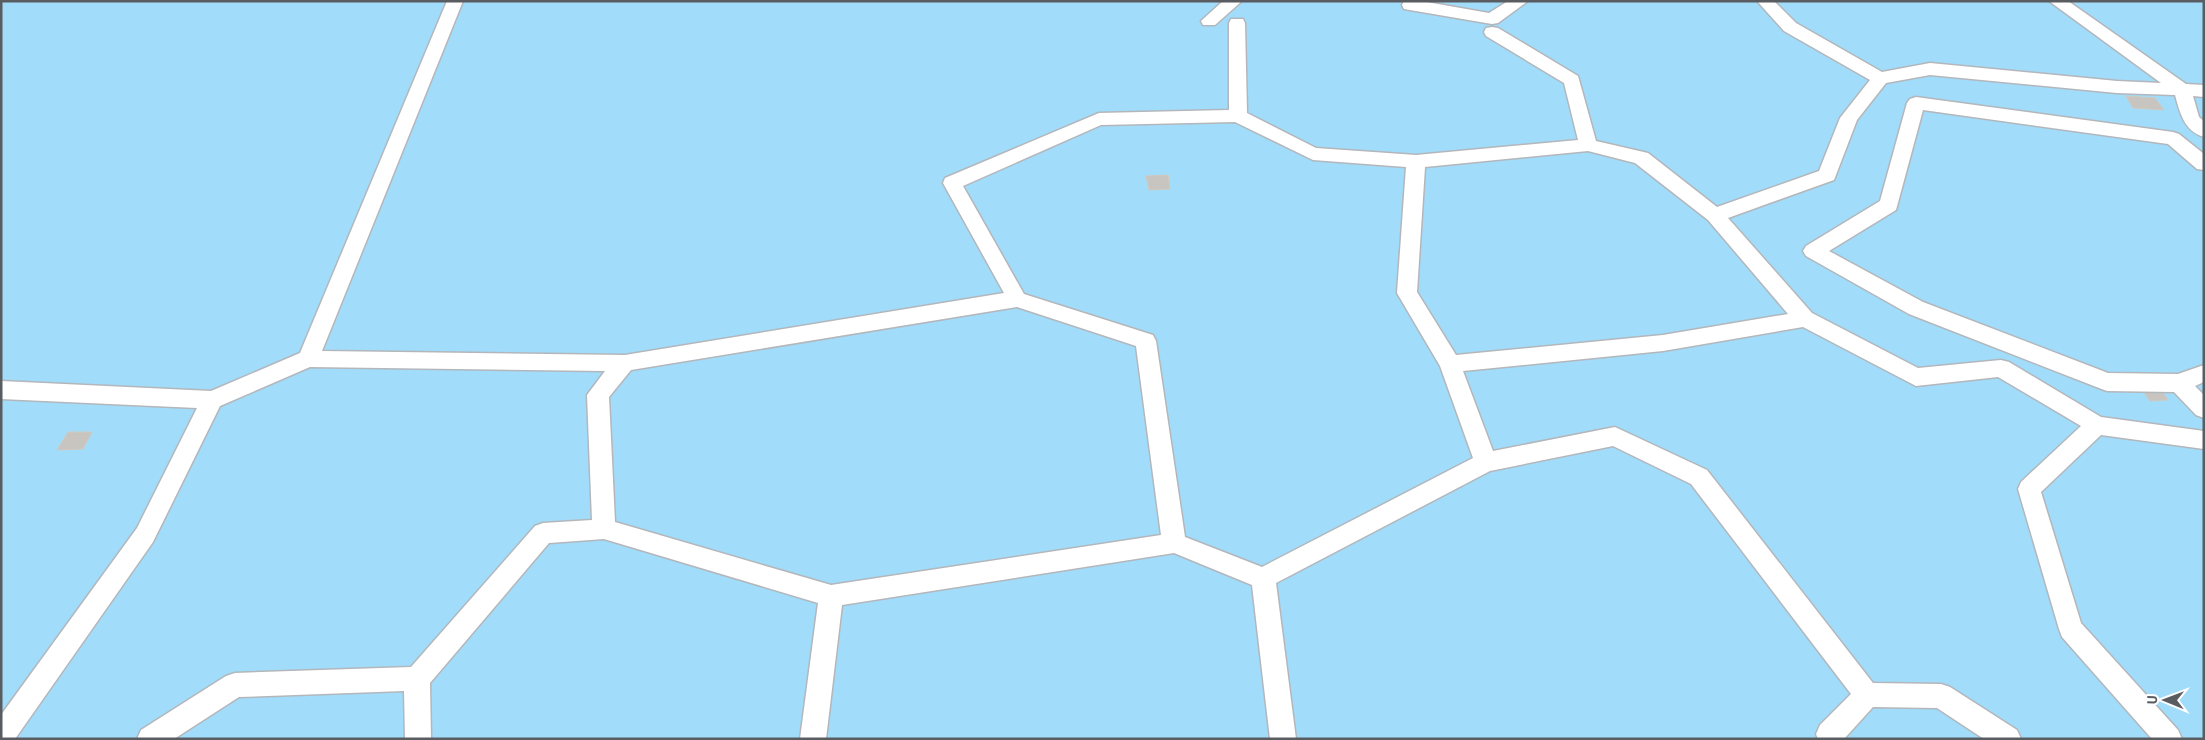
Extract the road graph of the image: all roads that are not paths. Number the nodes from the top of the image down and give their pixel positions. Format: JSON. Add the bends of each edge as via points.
{"nodes":[{"id":1,"x":455,"y":1,"type":"edge"},
{"id":2,"x":1234,"y":1,"type":"edge"},
{"id":3,"x":1412,"y":1,"type":"edge"},
{"id":4,"x":1520,"y":1,"type":"edge"},
{"id":5,"x":1765,"y":1,"type":"edge"},
{"id":6,"x":2057,"y":1,"type":"edge"},
{"id":7,"x":1209,"y":21,"type":"dead end"},
{"id":8,"x":1237,"y":23,"type":"dead end"},
{"id":9,"x":1492,"y":32,"type":"dead end"},
{"id":10,"x":1880,"y":78,"type":"junction"},
{"id":11,"x":2182,"y":90,"type":"junction"},
{"id":12,"x":2204,"y":91,"type":"edge"},
{"id":13,"x":1238,"y":116,"type":"junction"},
{"id":14,"x":2204,"y":132,"type":"edge"},
{"id":15,"x":1588,"y":145,"type":"junction"},
{"id":16,"x":1416,"y":161,"type":"junction"},
{"id":17,"x":2204,"y":164,"type":"edge"},
{"id":18,"x":1715,"y":215,"type":"junction"},
{"id":19,"x":1017,"y":299,"type":"junction"},
{"id":20,"x":1805,"y":320,"type":"junction"},
{"id":21,"x":308,"y":359,"type":"junction"},
{"id":22,"x":626,"y":363,"type":"junction"},
{"id":23,"x":1450,"y":364,"type":"junction"},
{"id":24,"x":2204,"y":373,"type":"edge"},
{"id":25,"x":2179,"y":383,"type":"junction"},
{"id":26,"x":1,"y":390,"type":"edge"},
{"id":27,"x":212,"y":400,"type":"junction"},
{"id":28,"x":2204,"y":409,"type":"edge"},
{"id":29,"x":2097,"y":425,"type":"junction"},
{"id":30,"x":2204,"y":440,"type":"edge"},
{"id":31,"x":1486,"y":462,"type":"junction"},
{"id":32,"x":604,"y":529,"type":"junction"},
{"id":33,"x":1174,"y":543,"type":"junction"},
{"id":34,"x":1263,"y":578,"type":"junction"},
{"id":35,"x":831,"y":596,"type":"junction"},
{"id":36,"x":417,"y":678,"type":"junction"},
{"id":37,"x":1867,"y":694,"type":"junction"},
{"id":38,"x":1,"y":737,"type":"edge"},
{"id":39,"x":150,"y":739,"type":"edge"},
{"id":40,"x":418,"y":739,"type":"edge"},
{"id":41,"x":814,"y":739,"type":"edge"},
{"id":42,"x":1283,"y":739,"type":"edge"},
{"id":43,"x":1831,"y":739,"type":"edge"},
{"id":44,"x":2008,"y":739,"type":"edge"},
{"id":45,"x":2169,"y":739,"type":"edge"}],
"edges":[{"from":1,"to":21,"type":"lane"},
{"from":2,"to":7,"type":"lane"},
{"from":3,"to":4,"type":"lane","via":[[1410,5],[1492,19]]},
{"from":5,"to":10,"type":"lane","via":[[1790,27]]},
{"from":6,"to":11,"type":"lane"},
{"from":8,"to":13,"type":"lane"},
{"from":9,"to":15,"type":"lane","via":[[1572,80]]},
{"from":10,"to":11,"type":"lane","via":[[1930,69]]},
{"from":10,"to":18,"type":"lane","via":[[1849,118],[1828,175]]},
{"from":11,"to":12,"type":"lane"},
{"from":11,"to":14,"type":"lane","via":[[2191,120]]},
{"from":13,"to":16,"type":"lane","via":[[1313,154]]},
{"from":13,"to":19,"type":"lane","via":[[1100,119],[952,183]]},
{"from":15,"to":16,"type":"lane"},
{"from":15,"to":18,"type":"lane","via":[[1641,158]]},
{"from":16,"to":23,"type":"lane","via":[[1407,293]]},
{"from":17,"to":25,"type":"lane","via":[[2174,138],[1916,103],[1889,206],[1812,251],[1916,308],[2107,382]]},
{"from":18,"to":20,"type":"lane"},
{"from":19,"to":22,"type":"lane"},
{"from":19,"to":33,"type":"lane","via":[[1146,341]]},
{"from":20,"to":23,"type":"lane","via":[[1663,343]]},
{"from":20,"to":29,"type":"lane","via":[[1916,377],[2001,368]]},
{"from":21,"to":22,"type":"lane"},
{"from":21,"to":27,"type":"lane"},
{"from":22,"to":32,"type":"lane","via":[[598,395]]},
{"from":23,"to":31,"type":"lane"},
{"from":24,"to":25,"type":"lane"},
{"from":25,"to":28,"type":"lane"},
{"from":26,"to":27,"type":"lane"},
{"from":27,"to":38,"type":"lane","via":[[145,536]]},
{"from":29,"to":30,"type":"lane"},
{"from":29,"to":45,"type":"lane","via":[[2029,489],[2071,629]]},
{"from":31,"to":34,"type":"lane"},
{"from":31,"to":37,"type":"lane","via":[[1615,436],[1699,477]]},
{"from":32,"to":35,"type":"lane"},
{"from":32,"to":36,"type":"lane","via":[[543,533]]},
{"from":33,"to":34,"type":"lane"},
{"from":33,"to":35,"type":"lane"},
{"from":34,"to":42,"type":"lane"},
{"from":35,"to":41,"type":"lane"},
{"from":36,"to":39,"type":"lane","via":[[235,685]]},
{"from":36,"to":40,"type":"lane"},
{"from":37,"to":43,"type":"lane","via":[[1829,734]]},
{"from":37,"to":44,"type":"lane","via":[[1941,696]]}]}
